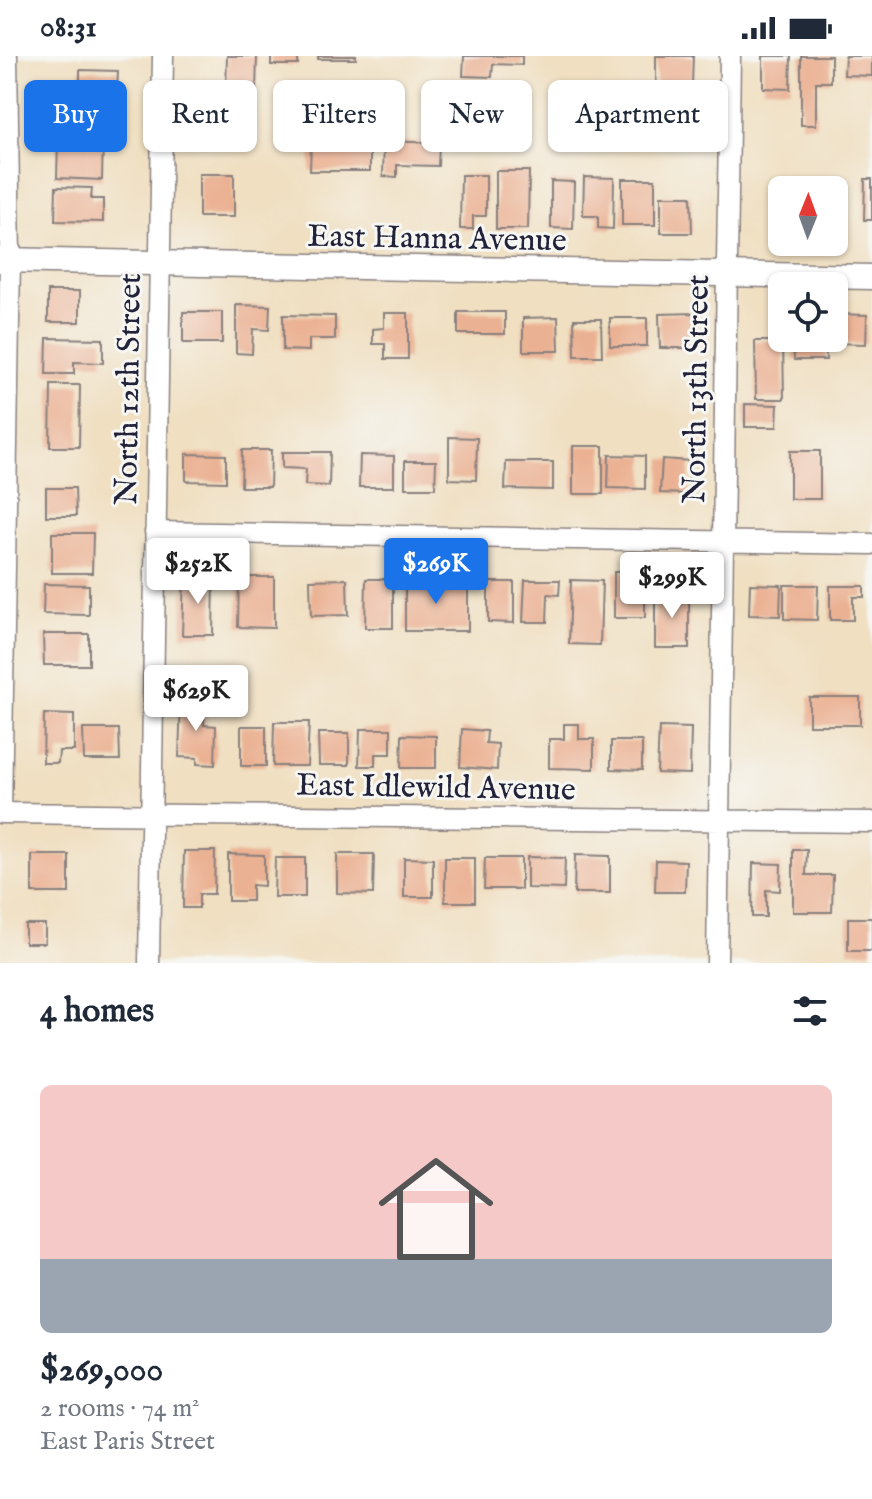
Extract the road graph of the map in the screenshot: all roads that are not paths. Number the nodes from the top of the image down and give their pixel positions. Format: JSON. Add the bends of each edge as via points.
{"nodes":[{"id":1,"x":7,"y":56,"type":"edge"},
{"id":2,"x":163,"y":56,"type":"edge"},
{"id":3,"x":730,"y":56,"type":"edge"},
{"id":4,"x":5,"y":260,"type":"edge"},
{"id":5,"x":158,"y":263,"type":"junction"},
{"id":6,"x":726,"y":276,"type":"junction"},
{"id":7,"x":872,"y":277,"type":"edge"},
{"id":8,"x":155,"y":532,"type":"junction"},
{"id":9,"x":723,"y":541,"type":"junction"},
{"id":10,"x":872,"y":544,"type":"edge"},
{"id":11,"x":0,"y":813,"type":"edge"},
{"id":12,"x":151,"y":813,"type":"junction"},
{"id":13,"x":719,"y":819,"type":"junction"},
{"id":14,"x":872,"y":822,"type":"edge"},
{"id":15,"x":149,"y":963,"type":"edge"},
{"id":16,"x":717,"y":963,"type":"edge"}],
"edges":[{"from":1,"to":4,"type":"street"},
{"from":2,"to":5,"type":"street","name":"North 12th Street"},
{"from":3,"to":6,"type":"street","name":"North 13th Street"},
{"from":4,"to":5,"type":"street","name":"East Hanna Avenue"},
{"from":4,"to":11,"type":"street"},
{"from":5,"to":6,"type":"street","name":"East Hanna Avenue"},
{"from":5,"to":8,"type":"street","name":"North 12th Street"},
{"from":6,"to":7,"type":"street","name":"East Hanna Avenue"},
{"from":6,"to":9,"type":"street","name":"North 13th Street"},
{"from":8,"to":9,"type":"street"},
{"from":8,"to":12,"type":"street","name":"North 12th Street"},
{"from":9,"to":10,"type":"street"},
{"from":9,"to":13,"type":"street","name":"North 13th Street"},
{"from":11,"to":12,"type":"street","name":"East Idlewild Avenue"},
{"from":12,"to":13,"type":"street","name":"East Idlewild Avenue"},
{"from":12,"to":15,"type":"street","name":"North 12th Street"},
{"from":13,"to":14,"type":"street","name":"East Idlewild Avenue"},
{"from":13,"to":16,"type":"street","name":"North 13th Street"}]}
